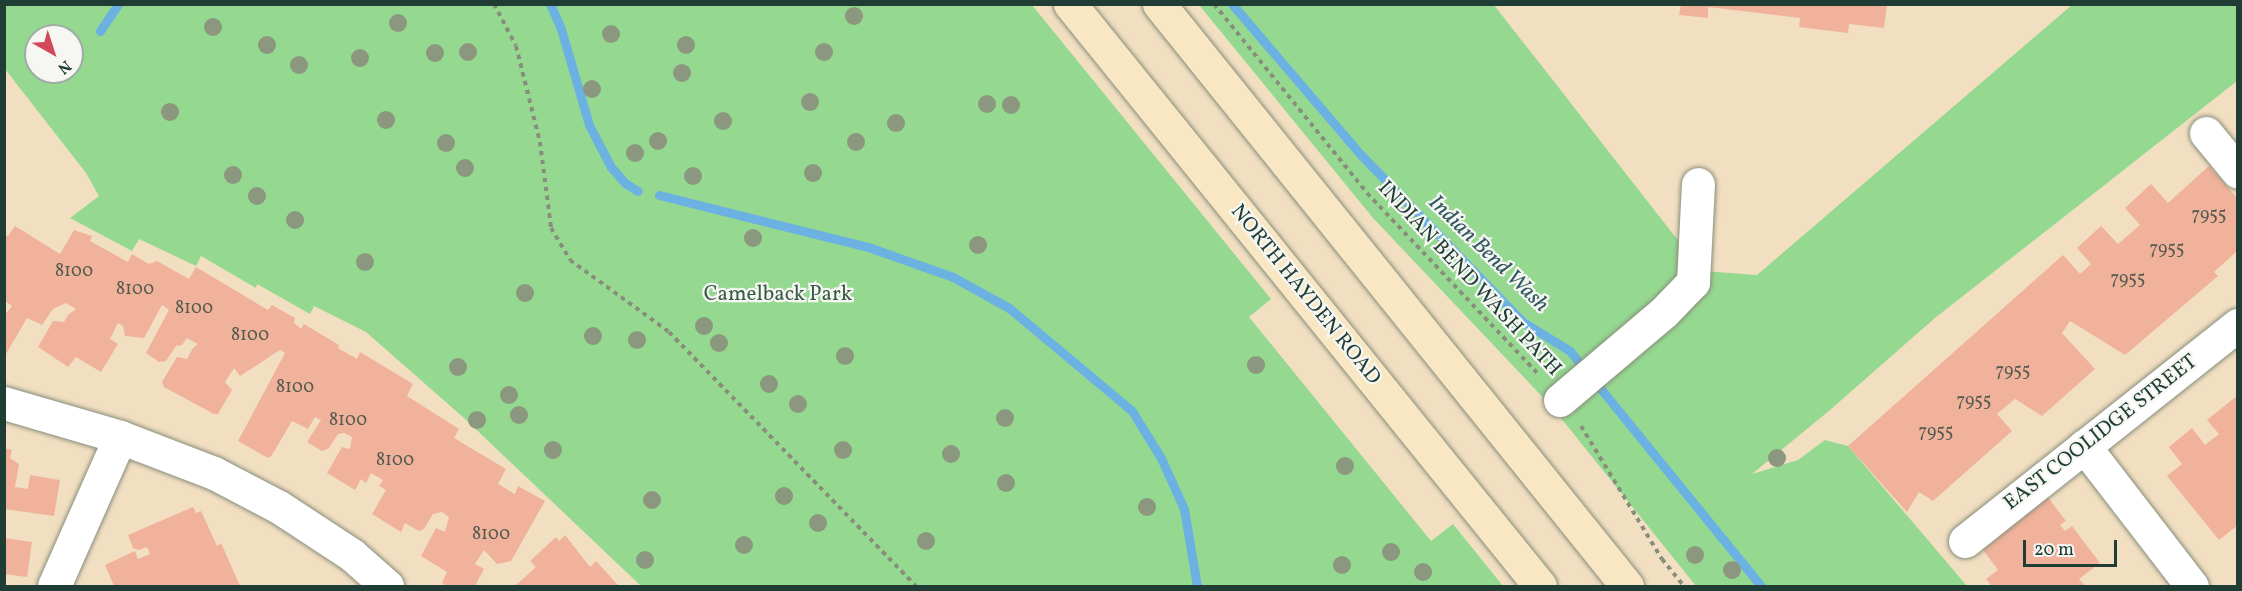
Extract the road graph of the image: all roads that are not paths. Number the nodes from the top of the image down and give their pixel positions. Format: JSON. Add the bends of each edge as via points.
{"nodes":[{"id":1,"x":1070,"y":4,"type":"edge"},
{"id":2,"x":1158,"y":4,"type":"edge"},
{"id":3,"x":2206,"y":133,"type":"dead end"},
{"id":4,"x":2238,"y":172,"type":"edge"},
{"id":5,"x":1698,"y":184,"type":"dead end"},
{"id":6,"x":2238,"y":325,"type":"edge"},
{"id":7,"x":1560,"y":400,"type":"road end"},
{"id":8,"x":4,"y":403,"type":"edge"},
{"id":9,"x":120,"y":437,"type":"junction"},
{"id":10,"x":2084,"y":446,"type":"junction"},
{"id":11,"x":1965,"y":541,"type":"dead end"},
{"id":12,"x":54,"y":586,"type":"edge"},
{"id":13,"x":387,"y":586,"type":"edge"},
{"id":14,"x":1540,"y":586,"type":"edge"},
{"id":15,"x":1627,"y":586,"type":"edge"},
{"id":16,"x":2192,"y":586,"type":"edge"}],
"edges":[{"from":1,"to":14,"type":"main road","name":"NORTH HAYDEN ROAD"},
{"from":2,"to":15,"type":"main road"},
{"from":3,"to":4,"type":"street"},
{"from":5,"to":7,"type":"street","via":[[1693,282],[1664,312]]},
{"from":6,"to":10,"type":"street","name":"EAST COOLIDGE STREET"},
{"from":8,"to":9,"type":"street"},
{"from":9,"to":12,"type":"street"},
{"from":9,"to":13,"type":"street","via":[[214,473],[279,507],[352,555]]},
{"from":10,"to":11,"type":"street","name":"EAST COOLIDGE STREET"},
{"from":10,"to":16,"type":"street"}]}
